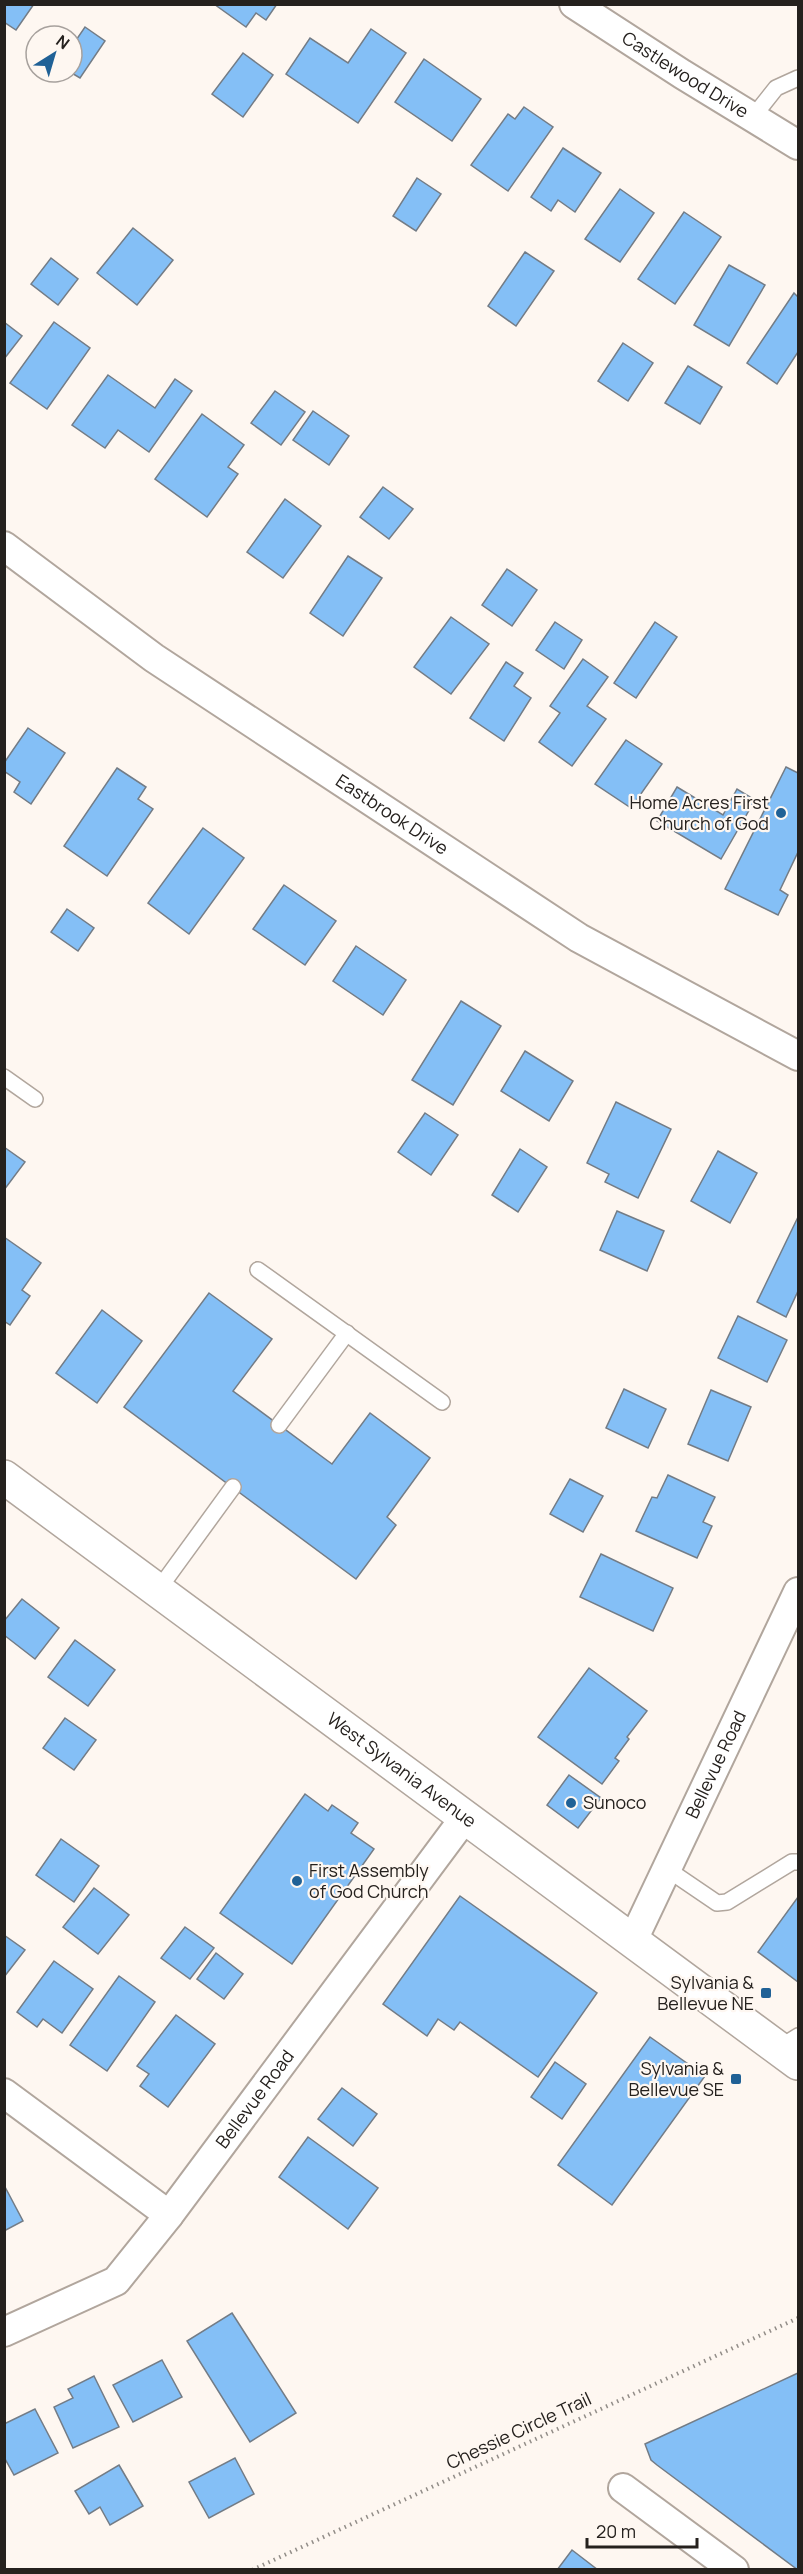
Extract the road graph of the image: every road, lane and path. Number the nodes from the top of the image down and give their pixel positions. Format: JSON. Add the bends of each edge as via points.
{"nodes":[{"id":1,"x":574,"y":4,"type":"edge"},
{"id":2,"x":798,"y":78,"type":"edge"},
{"id":3,"x":753,"y":117,"type":"junction"},
{"id":4,"x":798,"y":145,"type":"edge"},
{"id":5,"x":4,"y":546,"type":"edge"},
{"id":6,"x":798,"y":1056,"type":"edge"},
{"id":7,"x":4,"y":1077,"type":"edge"},
{"id":8,"x":35,"y":1099,"type":"dead end"},
{"id":9,"x":258,"y":1270,"type":"dead end"},
{"id":10,"x":347,"y":1333,"type":"junction"},
{"id":11,"x":441,"y":1402,"type":"dead end"},
{"id":12,"x":279,"y":1425,"type":"dead end"},
{"id":13,"x":4,"y":1477,"type":"edge"},
{"id":14,"x":233,"y":1487,"type":"dead end"},
{"id":15,"x":158,"y":1590,"type":"junction"},
{"id":16,"x":798,"y":1592,"type":"edge"},
{"id":17,"x":466,"y":1816,"type":"junction"},
{"id":18,"x":798,"y":1862,"type":"edge"},
{"id":19,"x":667,"y":1869,"type":"junction"},
{"id":20,"x":633,"y":1940,"type":"junction"},
{"id":21,"x":792,"y":2049,"type":"edge"},
{"id":22,"x":4,"y":2093,"type":"edge"},
{"id":23,"x":168,"y":2215,"type":"junction"},
{"id":24,"x":798,"y":2318,"type":"edge"},
{"id":25,"x":4,"y":2332,"type":"edge"},
{"id":26,"x":623,"y":2488,"type":"dead end"},
{"id":27,"x":252,"y":2570,"type":"edge"},
{"id":28,"x":734,"y":2570,"type":"edge"}],
"edges":[{"from":1,"to":3,"type":"street","name":"Castlewood Drive"},
{"from":2,"to":3,"type":"lane","via":[[776,88]]},
{"from":3,"to":4,"type":"street","name":"Castlewood Drive"},
{"from":5,"to":6,"type":"street","name":"Eastbrook Drive","via":[[154,658],[579,939]]},
{"from":7,"to":8,"type":"lane"},
{"from":9,"to":10,"type":"lane"},
{"from":10,"to":11,"type":"lane"},
{"from":10,"to":12,"type":"lane"},
{"from":13,"to":15,"type":"main road","name":"West Sylvania Avenue"},
{"from":14,"to":15,"type":"lane"},
{"from":15,"to":17,"type":"main road","name":"West Sylvania Avenue"},
{"from":16,"to":19,"type":"street","name":"Bellevue Road"},
{"from":17,"to":20,"type":"main road","name":"West Sylvania Avenue"},
{"from":17,"to":23,"type":"street","name":"Bellevue Road"},
{"from":18,"to":19,"type":"lane","via":[[727,1902],[717,1903]]},
{"from":19,"to":20,"type":"street","name":"Bellevue Road"},
{"from":20,"to":21,"type":"main road","name":"West Sylvania Avenue"},
{"from":22,"to":23,"type":"street"},
{"from":23,"to":25,"type":"street","name":"Bellevue Road","via":[[116,2281]]},
{"from":24,"to":27,"type":"path","name":"Chessie Circle Trail"},
{"from":26,"to":28,"type":"street"}]}
